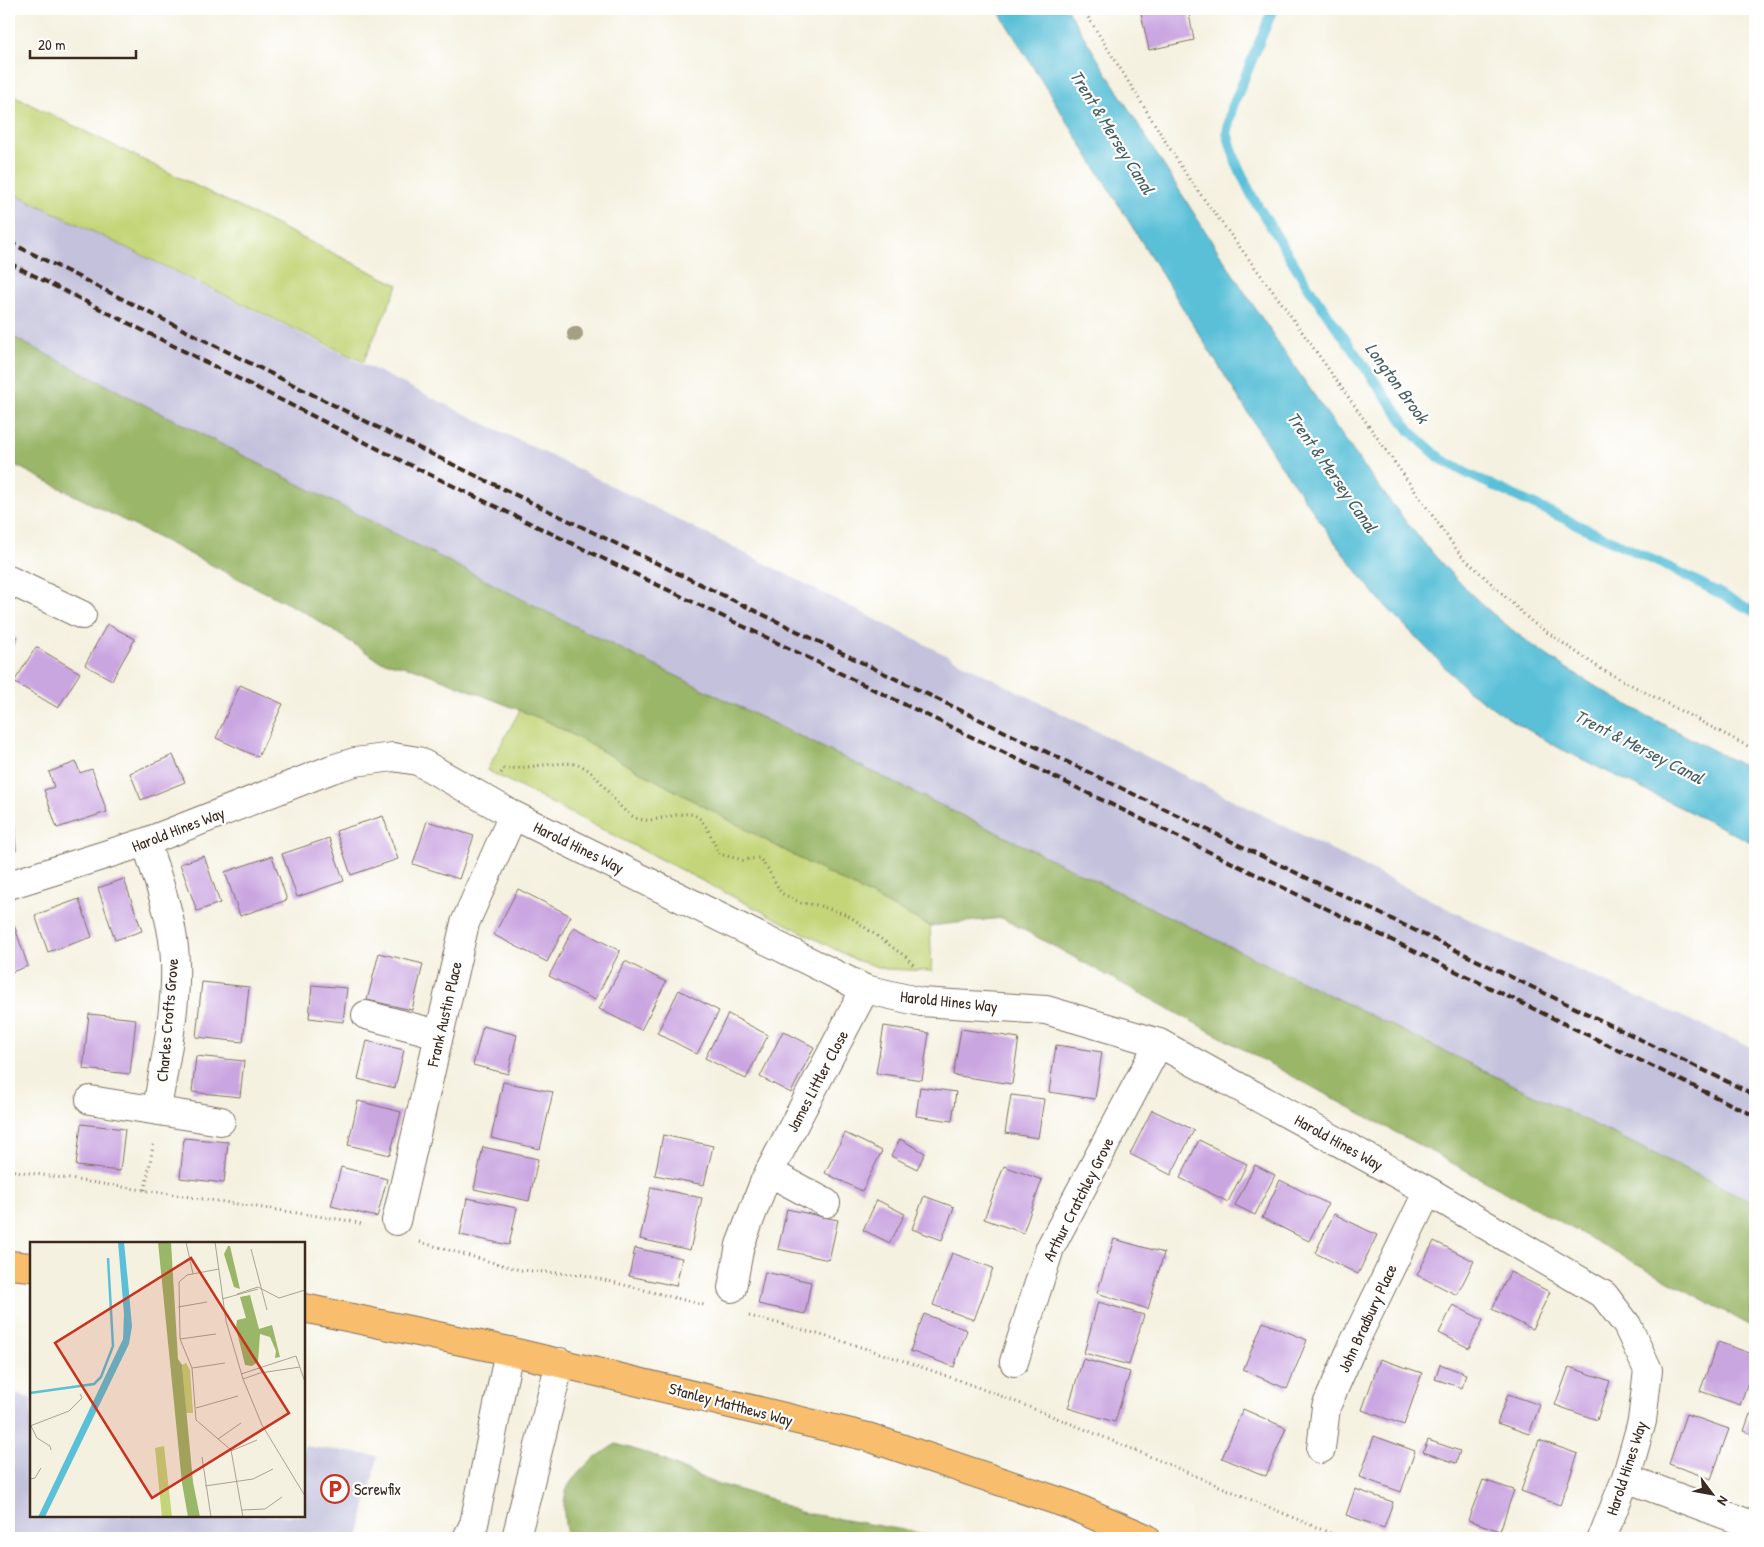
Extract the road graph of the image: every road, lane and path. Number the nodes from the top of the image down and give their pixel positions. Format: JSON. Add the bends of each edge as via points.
{"nodes":[{"id":1,"x":1083,"y":9,"type":"edge"},
{"id":2,"x":9,"y":580,"type":"edge"},
{"id":3,"x":82,"y":615,"type":"dead end"},
{"id":4,"x":1755,"y":750,"type":"edge"},
{"id":5,"x":485,"y":799,"type":"junction"},
{"id":6,"x":513,"y":815,"type":"junction"},
{"id":7,"x":146,"y":842,"type":"junction"},
{"id":8,"x":9,"y":885,"type":"edge"},
{"id":9,"x":865,"y":989,"type":"junction"},
{"id":10,"x":921,"y":1002,"type":"junction"},
{"id":11,"x":366,"y":1015,"type":"dead end"},
{"id":12,"x":438,"y":1034,"type":"junction"},
{"id":13,"x":1159,"y":1043,"type":"junction"},
{"id":14,"x":90,"y":1100,"type":"dead end"},
{"id":15,"x":158,"y":1110,"type":"junction"},
{"id":16,"x":221,"y":1121,"type":"dead end"},
{"id":17,"x":9,"y":1170,"type":"edge"},
{"id":18,"x":770,"y":1172,"type":"junction"},
{"id":19,"x":145,"y":1190,"type":"junction"},
{"id":20,"x":1428,"y":1191,"type":"junction"},
{"id":21,"x":826,"y":1203,"type":"dead end"},
{"id":22,"x":368,"y":1227,"type":"dead end"},
{"id":23,"x":404,"y":1230,"type":"joint"},
{"id":24,"x":9,"y":1265,"type":"edge"},
{"id":25,"x":30,"y":1267,"type":"edge"},
{"id":26,"x":732,"y":1288,"type":"dead end"},
{"id":27,"x":706,"y":1305,"type":"dead end"},
{"id":28,"x":305,"y":1308,"type":"edge"},
{"id":29,"x":742,"y":1314,"type":"dead end"},
{"id":30,"x":509,"y":1351,"type":"junction"},
{"id":31,"x":560,"y":1362,"type":"junction"},
{"id":32,"x":1014,"y":1362,"type":"dead end"},
{"id":33,"x":1321,"y":1449,"type":"dead end"},
{"id":34,"x":1626,"y":1478,"type":"junction"},
{"id":35,"x":1755,"y":1526,"type":"edge"},
{"id":36,"x":468,"y":1538,"type":"edge"},
{"id":37,"x":516,"y":1538,"type":"edge"},
{"id":38,"x":1146,"y":1538,"type":"edge"},
{"id":39,"x":1342,"y":1538,"type":"edge"},
{"id":40,"x":1602,"y":1538,"type":"edge"}],
"edges":[{"from":1,"to":4,"type":"path","via":[[1189,179],[1459,552],[1532,622],[1601,669]]},
{"from":2,"to":3,"type":"street"},
{"from":5,"to":6,"type":"street","name":"Harold Hines Way"},
{"from":5,"to":7,"type":"street","name":"Harold Hines Way","via":[[418,761],[393,757],[332,768]]},
{"from":5,"to":10,"type":"path","via":[[503,769],[575,764],[591,771],[623,810],[638,819],[656,821],[668,816],[691,814],[701,820],[719,854],[743,860],[759,858],[781,893],[801,903],[848,915],[906,957],[919,971]]},
{"from":6,"to":9,"type":"street","name":"Harold Hines Way"},
{"from":6,"to":12,"type":"street","name":"Frank Austin Place","via":[[465,923]]},
{"from":7,"to":8,"type":"street","name":"Harold Hines Way"},
{"from":7,"to":15,"type":"street","name":"Charles Crofts Grove","via":[[170,923],[175,962]]},
{"from":9,"to":10,"type":"street","name":"Harold Hines Way"},
{"from":9,"to":18,"type":"street","name":"James Littler Close"},
{"from":10,"to":13,"type":"street","name":"Harold Hines Way","via":[[1046,1010]]},
{"from":11,"to":12,"type":"street"},
{"from":12,"to":23,"type":"street","name":"Frank Austin Place"},
{"from":13,"to":20,"type":"street","name":"Harold Hines Way"},
{"from":13,"to":32,"type":"street","name":"Arthur Cratchley Grove","via":[[1050,1248]]},
{"from":14,"to":15,"type":"street"},
{"from":15,"to":16,"type":"street"},
{"from":15,"to":19,"type":"path"},
{"from":17,"to":19,"type":"path"},
{"from":18,"to":21,"type":"street"},
{"from":18,"to":26,"type":"street","name":"James Littler Close","via":[[740,1245]]},
{"from":19,"to":22,"type":"path","via":[[351,1221]]},
{"from":20,"to":33,"type":"street","name":"John Bradbury Place","via":[[1326,1408]]},
{"from":20,"to":34,"type":"street","name":"Harold Hines Way","via":[[1604,1296],[1627,1325],[1648,1370],[1642,1421]]},
{"from":23,"to":27,"type":"path","via":[[520,1270],[584,1274]]},
{"from":24,"to":25,"type":"main road"},
{"from":28,"to":30,"type":"main road","name":"Stanley Matthews Way"},
{"from":29,"to":39,"type":"path","via":[[904,1361],[1025,1407]]},
{"from":30,"to":31,"type":"main road","name":"Stanley Matthews Way"},
{"from":30,"to":36,"type":"street","via":[[474,1524]]},
{"from":31,"to":37,"type":"street"},
{"from":31,"to":38,"type":"main road","name":"Stanley Matthews Way","via":[[868,1437],[1070,1504]]},
{"from":34,"to":35,"type":"street"},
{"from":34,"to":40,"type":"street","name":"Harold Hines Way"}]}
